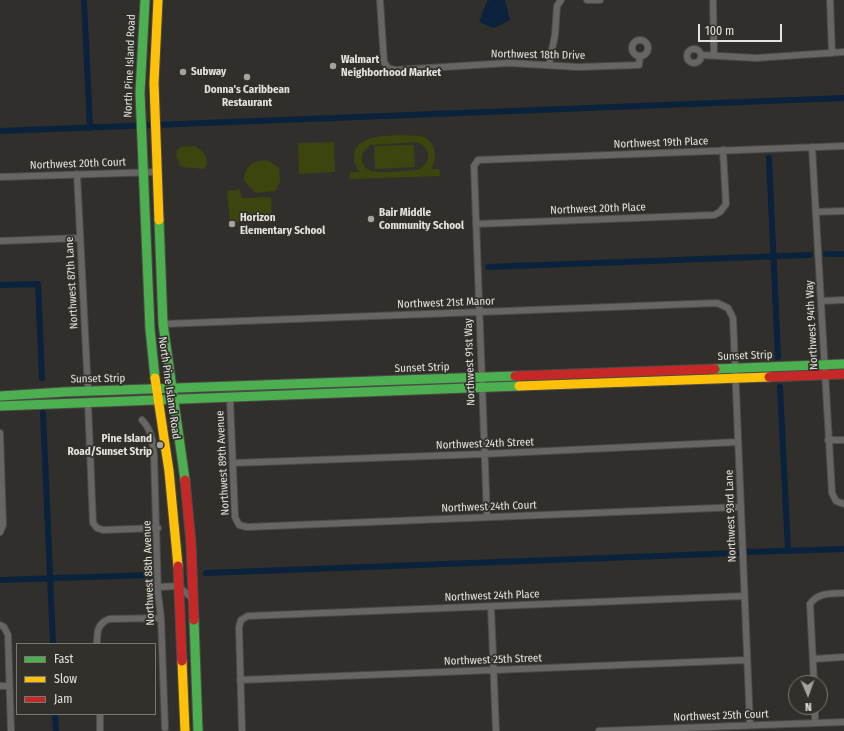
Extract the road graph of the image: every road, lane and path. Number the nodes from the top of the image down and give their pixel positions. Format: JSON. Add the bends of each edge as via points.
{"nodes":[{"id":1,"x":145,"y":0,"type":"edge"},
{"id":2,"x":158,"y":0,"type":"edge"},
{"id":3,"x":380,"y":0,"type":"edge"},
{"id":4,"x":561,"y":0,"type":"edge"},
{"id":5,"x":587,"y":0,"type":"edge"},
{"id":6,"x":600,"y":0,"type":"edge"},
{"id":7,"x":713,"y":0,"type":"edge"},
{"id":8,"x":830,"y":0,"type":"edge"},
{"id":9,"x":844,"y":52,"type":"edge"},
{"id":10,"x":832,"y":53,"type":"junction"},
{"id":11,"x":701,"y":55,"type":"dead end"},
{"id":12,"x":640,"y":56,"type":"dead end"},
{"id":13,"x":714,"y":56,"type":"junction"},
{"id":14,"x":549,"y":65,"type":"junction"},
{"id":15,"x":844,"y":146,"type":"edge"},
{"id":16,"x":812,"y":147,"type":"junction"},
{"id":17,"x":723,"y":150,"type":"junction"},
{"id":18,"x":478,"y":160,"type":"joint"},
{"id":19,"x":143,"y":172,"type":"junction"},
{"id":20,"x":156,"y":172,"type":"junction"},
{"id":21,"x":78,"y":174,"type":"junction"},
{"id":22,"x":0,"y":177,"type":"edge"},
{"id":23,"x":844,"y":211,"type":"edge"},
{"id":24,"x":816,"y":212,"type":"junction"},
{"id":25,"x":476,"y":224,"type":"junction"},
{"id":26,"x":80,"y":238,"type":"junction"},
{"id":27,"x":0,"y":241,"type":"edge"},
{"id":28,"x":844,"y":300,"type":"edge"},
{"id":29,"x":821,"y":301,"type":"junction"},
{"id":30,"x":728,"y":308,"type":"joint"},
{"id":31,"x":478,"y":312,"type":"junction"},
{"id":32,"x":162,"y":324,"type":"junction"},
{"id":33,"x":844,"y":364,"type":"edge"},
{"id":34,"x":824,"y":365,"type":"junction"},
{"id":35,"x":734,"y":368,"type":"junction"},
{"id":36,"x":844,"y":374,"type":"edge"},
{"id":37,"x":824,"y":375,"type":"junction"},
{"id":38,"x":481,"y":378,"type":"junction"},
{"id":39,"x":734,"y":378,"type":"junction"},
{"id":40,"x":171,"y":389,"type":"junction"},
{"id":41,"x":481,"y":389,"type":"junction"},
{"id":42,"x":156,"y":390,"type":"junction"},
{"id":43,"x":88,"y":391,"type":"junction"},
{"id":44,"x":0,"y":396,"type":"edge"},
{"id":45,"x":230,"y":399,"type":"junction"},
{"id":46,"x":172,"y":401,"type":"junction"},
{"id":47,"x":157,"y":402,"type":"junction"},
{"id":48,"x":88,"y":403,"type":"junction"},
{"id":49,"x":0,"y":406,"type":"edge"},
{"id":50,"x":142,"y":420,"type":"dead end"},
{"id":51,"x":0,"y":433,"type":"edge"},
{"id":52,"x":828,"y":440,"type":"junction"},
{"id":53,"x":844,"y":440,"type":"edge"},
{"id":54,"x":738,"y":442,"type":"junction"},
{"id":55,"x":484,"y":454,"type":"junction"},
{"id":56,"x":232,"y":463,"type":"junction"},
{"id":57,"x":1,"y":471,"type":"edge"},
{"id":58,"x":844,"y":504,"type":"edge"},
{"id":59,"x":740,"y":507,"type":"junction"},
{"id":60,"x":487,"y":517,"type":"junction"},
{"id":61,"x":239,"y":525,"type":"joint"},
{"id":62,"x":158,"y":528,"type":"junction"},
{"id":63,"x":0,"y":532,"type":"edge"},
{"id":64,"x":178,"y":586,"type":"junction"},
{"id":65,"x":158,"y":587,"type":"junction"},
{"id":66,"x":844,"y":593,"type":"edge"},
{"id":67,"x":744,"y":596,"type":"junction"},
{"id":68,"x":193,"y":599,"type":"junction"},
{"id":69,"x":490,"y":607,"type":"junction"},
{"id":70,"x":161,"y":618,"type":"junction"},
{"id":71,"x":2,"y":626,"type":"edge"},
{"id":72,"x":97,"y":643,"type":"edge"},
{"id":73,"x":844,"y":657,"type":"edge"},
{"id":74,"x":814,"y":658,"type":"junction"},
{"id":75,"x":746,"y":660,"type":"junction"},
{"id":76,"x":493,"y":671,"type":"junction"},
{"id":77,"x":814,"y":675,"type":"edge"},
{"id":78,"x":240,"y":680,"type":"junction"},
{"id":79,"x":0,"y":686,"type":"edge"},
{"id":80,"x":9,"y":686,"type":"junction"},
{"id":81,"x":100,"y":715,"type":"edge"},
{"id":82,"x":815,"y":715,"type":"edge"},
{"id":83,"x":844,"y":722,"type":"edge"},
{"id":84,"x":815,"y":723,"type":"junction"},
{"id":85,"x":786,"y":724,"type":"junction"},
{"id":86,"x":750,"y":725,"type":"junction"},
{"id":87,"x":166,"y":728,"type":"dead end"},
{"id":88,"x":11,"y":731,"type":"edge"},
{"id":89,"x":100,"y":731,"type":"edge"},
{"id":90,"x":185,"y":731,"type":"edge"},
{"id":91,"x":198,"y":731,"type":"edge"},
{"id":92,"x":242,"y":731,"type":"edge"},
{"id":93,"x":496,"y":731,"type":"edge"},
{"id":94,"x":600,"y":731,"type":"edge"},
{"id":95,"x":786,"y":731,"type":"edge"}],
"edges":[{"from":1,"to":19,"type":"street","name":"North Pine Island Road","via":[[141,40]]},
{"from":2,"to":20,"type":"street","name":"North Pine Island Road","via":[[154,83]]},
{"from":3,"to":14,"type":"street","name":"Northwest 18th Drive","via":[[384,62],[388,68],[395,70],[509,63]]},
{"from":4,"to":14,"type":"street","via":[[557,6]]},
{"from":5,"to":6,"type":"street"},
{"from":7,"to":13,"type":"street"},
{"from":8,"to":10,"type":"street"},
{"from":9,"to":10,"type":"street"},
{"from":10,"to":13,"type":"street","via":[[756,58]]},
{"from":11,"to":13,"type":"street"},
{"from":12,"to":14,"type":"street","name":"Northwest 18th Drive","via":[[639,65]]},
{"from":15,"to":16,"type":"street","name":"Northwest 19th Place"},
{"from":16,"to":17,"type":"street","name":"Northwest 19th Place"},
{"from":16,"to":24,"type":"street","name":"Northwest 94th Way"},
{"from":17,"to":18,"type":"street","name":"Northwest 19th Place"},
{"from":17,"to":25,"type":"street","name":"Northwest 20th Place","via":[[726,204],[714,215]]},
{"from":18,"to":25,"type":"street","name":"Northwest 91st Way","via":[[474,166]]},
{"from":19,"to":20,"type":"street","name":"Northwest 20th Court"},
{"from":19,"to":21,"type":"street","name":"Northwest 20th Court"},
{"from":19,"to":42,"type":"street","name":"North Pine Island Road","via":[[150,330]]},
{"from":20,"to":32,"type":"street","name":"North Pine Island Road"},
{"from":21,"to":22,"type":"street","name":"Northwest 20th Court"},
{"from":21,"to":26,"type":"street","name":"Northwest 87th Lane"},
{"from":23,"to":24,"type":"street"},
{"from":24,"to":29,"type":"street","name":"Northwest 94th Way"},
{"from":25,"to":31,"type":"street","name":"Northwest 91st Way"},
{"from":26,"to":27,"type":"street"},
{"from":26,"to":43,"type":"street","name":"Northwest 87th Lane"},
{"from":28,"to":29,"type":"street"},
{"from":29,"to":34,"type":"street","name":"Northwest 94th Way"},
{"from":30,"to":31,"type":"street","name":"Northwest 21st Manor","via":[[717,303]]},
{"from":30,"to":35,"type":"street","name":"Northwest 93rd Lane","via":[[733,318]]},
{"from":31,"to":32,"type":"street","name":"Northwest 21st Manor"},
{"from":31,"to":38,"type":"street","name":"Northwest 91st Way"},
{"from":32,"to":40,"type":"street","name":"North Pine Island Road"},
{"from":33,"to":34,"type":"street","name":"Sunset Strip"},
{"from":34,"to":35,"type":"street","name":"Sunset Strip"},
{"from":34,"to":37,"type":"street","name":"Northwest 94th Way"},
{"from":35,"to":38,"type":"street","name":"Sunset Strip"},
{"from":35,"to":39,"type":"street","name":"Northwest 93rd Lane"},
{"from":36,"to":37,"type":"street","name":"Sunset Strip"},
{"from":37,"to":39,"type":"street","name":"Sunset Strip"},
{"from":37,"to":52,"type":"street","name":"Northwest 94th Way"},
{"from":38,"to":40,"type":"street","name":"Sunset Strip"},
{"from":38,"to":41,"type":"street","name":"Northwest 91st Way"},
{"from":39,"to":41,"type":"street","name":"Sunset Strip"},
{"from":39,"to":54,"type":"street","name":"Northwest 93rd Lane"},
{"from":40,"to":42,"type":"street","name":"Sunset Strip"},
{"from":40,"to":46,"type":"street","name":"North Pine Island Road"},
{"from":41,"to":45,"type":"street","name":"Sunset Strip"},
{"from":41,"to":55,"type":"street","name":"Northwest 91st Way"},
{"from":42,"to":43,"type":"street","name":"Sunset Strip"},
{"from":42,"to":47,"type":"street","name":"North Pine Island Road"},
{"from":43,"to":44,"type":"street","name":"Sunset Strip"},
{"from":45,"to":46,"type":"street","name":"Sunset Strip"},
{"from":45,"to":56,"type":"street","name":"Northwest 89th Avenue"},
{"from":46,"to":47,"type":"street","name":"Sunset Strip"},
{"from":46,"to":68,"type":"street","name":"North Pine Island Road","via":[[181,448],[189,517]]},
{"from":47,"to":48,"type":"street","name":"Sunset Strip"},
{"from":47,"to":64,"type":"street","name":"North Pine Island Road","via":[[169,470]]},
{"from":48,"to":49,"type":"street","name":"Sunset Strip"},
{"from":48,"to":62,"type":"street","via":[[93,523],[103,530]]},
{"from":50,"to":62,"type":"street","name":"Northwest 88th Avenue","via":[[147,425],[152,439]]},
{"from":51,"to":57,"type":"street"},
{"from":52,"to":53,"type":"street"},
{"from":52,"to":58,"type":"street","name":"Northwest 94th Way","via":[[832,493],[836,501]]},
{"from":54,"to":55,"type":"street","name":"Northwest 24th Street"},
{"from":54,"to":59,"type":"street","name":"Northwest 93rd Lane"},
{"from":55,"to":56,"type":"street","name":"Northwest 24th Street"},
{"from":55,"to":60,"type":"street","name":"Northwest 91st Way"},
{"from":56,"to":61,"type":"street","name":"Northwest 89th Avenue","via":[[235,517]]},
{"from":57,"to":63,"type":"street","via":[[3,525]]},
{"from":59,"to":60,"type":"street","name":"Northwest 24th Court"},
{"from":59,"to":67,"type":"street","name":"Northwest 93rd Lane"},
{"from":60,"to":61,"type":"street","name":"Northwest 24th Court","via":[[247,527]]},
{"from":62,"to":65,"type":"street","name":"Northwest 88th Avenue"},
{"from":64,"to":65,"type":"street"},
{"from":64,"to":68,"type":"street"},
{"from":64,"to":90,"type":"street","name":"North Pine Island Road"},
{"from":65,"to":70,"type":"street","name":"Northwest 88th Avenue"},
{"from":66,"to":74,"type":"street","via":[[823,594],[815,597],[810,604]]},
{"from":67,"to":69,"type":"street","name":"Northwest 24th Place"},
{"from":67,"to":75,"type":"street","name":"Northwest 93rd Lane"},
{"from":68,"to":91,"type":"street","name":"North Pine Island Road"},
{"from":69,"to":76,"type":"street"},
{"from":69,"to":78,"type":"street","name":"Northwest 24th Place","via":[[248,616],[241,620],[239,627]]},
{"from":70,"to":72,"type":"street","via":[[108,619],[101,622],[97,630]]},
{"from":70,"to":87,"type":"street","name":"Northwest 88th Avenue"},
{"from":71,"to":80,"type":"street","via":[[8,635]]},
{"from":73,"to":74,"type":"street"},
{"from":74,"to":77,"type":"street"},
{"from":75,"to":76,"type":"street","name":"Northwest 25th Street"},
{"from":75,"to":86,"type":"street","name":"Northwest 93rd Lane"},
{"from":76,"to":78,"type":"street","name":"Northwest 25th Street"},
{"from":76,"to":93,"type":"street"},
{"from":78,"to":92,"type":"street"},
{"from":79,"to":80,"type":"street"},
{"from":80,"to":88,"type":"street"},
{"from":81,"to":89,"type":"street"},
{"from":82,"to":84,"type":"street"},
{"from":83,"to":84,"type":"street","name":"Northwest 25th Court"},
{"from":84,"to":85,"type":"street","name":"Northwest 25th Court"},
{"from":85,"to":86,"type":"street","name":"Northwest 25th Court"},
{"from":85,"to":95,"type":"street"},
{"from":86,"to":94,"type":"street","name":"Northwest 25th Court"}]}
